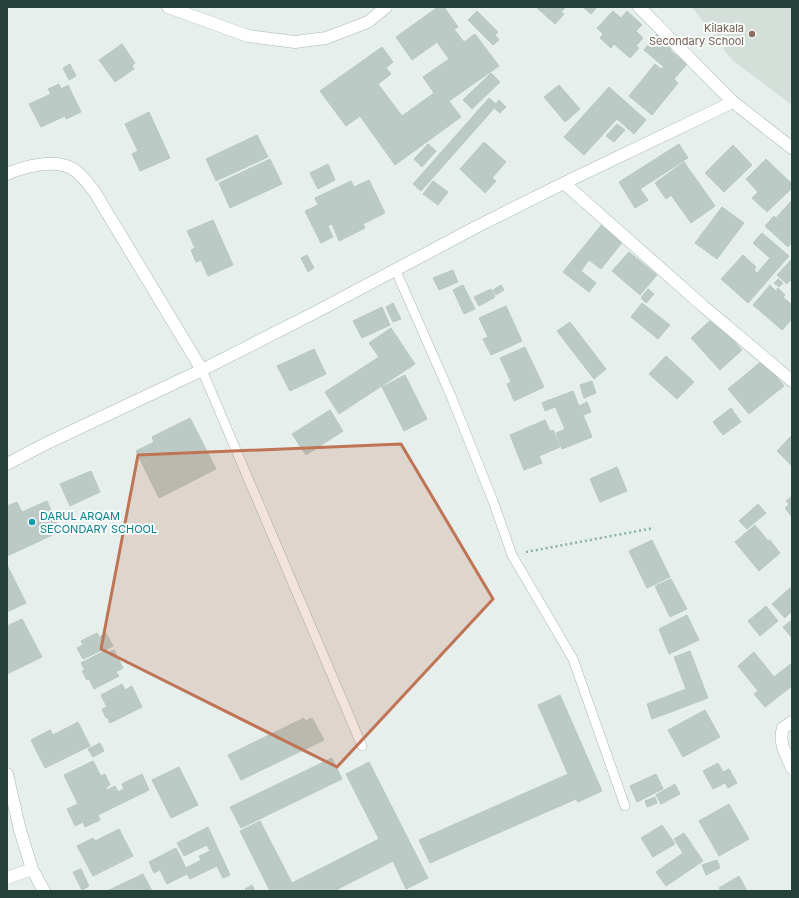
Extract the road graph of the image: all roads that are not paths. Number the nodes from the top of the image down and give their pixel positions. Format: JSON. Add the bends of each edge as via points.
{"nodes":[{"id":1,"x":168,"y":7,"type":"edge"},
{"id":2,"x":386,"y":7,"type":"edge"},
{"id":3,"x":639,"y":7,"type":"edge"},
{"id":4,"x":734,"y":102,"type":"junction"},
{"id":5,"x":792,"y":148,"type":"edge"},
{"id":6,"x":7,"y":174,"type":"edge"},
{"id":7,"x":564,"y":184,"type":"junction"},
{"id":8,"x":396,"y":271,"type":"junction"},
{"id":9,"x":202,"y":370,"type":"junction"},
{"id":10,"x":792,"y":381,"type":"edge"},
{"id":11,"x":7,"y":464,"type":"edge"},
{"id":12,"x":792,"y":722,"type":"edge"},
{"id":13,"x":362,"y":746,"type":"dead end"},
{"id":14,"x":792,"y":768,"type":"edge"},
{"id":15,"x":7,"y":774,"type":"edge"},
{"id":16,"x":625,"y":806,"type":"dead end"},
{"id":17,"x":32,"y":869,"type":"junction"},
{"id":18,"x":7,"y":878,"type":"edge"},
{"id":19,"x":44,"y":891,"type":"edge"}],
"edges":[{"from":1,"to":2,"type":"street","via":[[248,36],[295,42],[326,38],[361,25]]},
{"from":3,"to":4,"type":"street"},
{"from":4,"to":5,"type":"street"},
{"from":4,"to":7,"type":"street"},
{"from":6,"to":9,"type":"street","via":[[34,165],[53,164],[69,167],[85,179]]},
{"from":7,"to":8,"type":"street","via":[[478,226]]},
{"from":7,"to":10,"type":"street"},
{"from":8,"to":9,"type":"street"},
{"from":8,"to":16,"type":"lane","via":[[451,396],[512,554],[573,658]]},
{"from":9,"to":11,"type":"street"},
{"from":9,"to":13,"type":"lane"},
{"from":12,"to":14,"type":"street","via":[[783,728],[781,740]]},
{"from":15,"to":17,"type":"street"},
{"from":17,"to":18,"type":"street"},
{"from":17,"to":19,"type":"street"}]}
